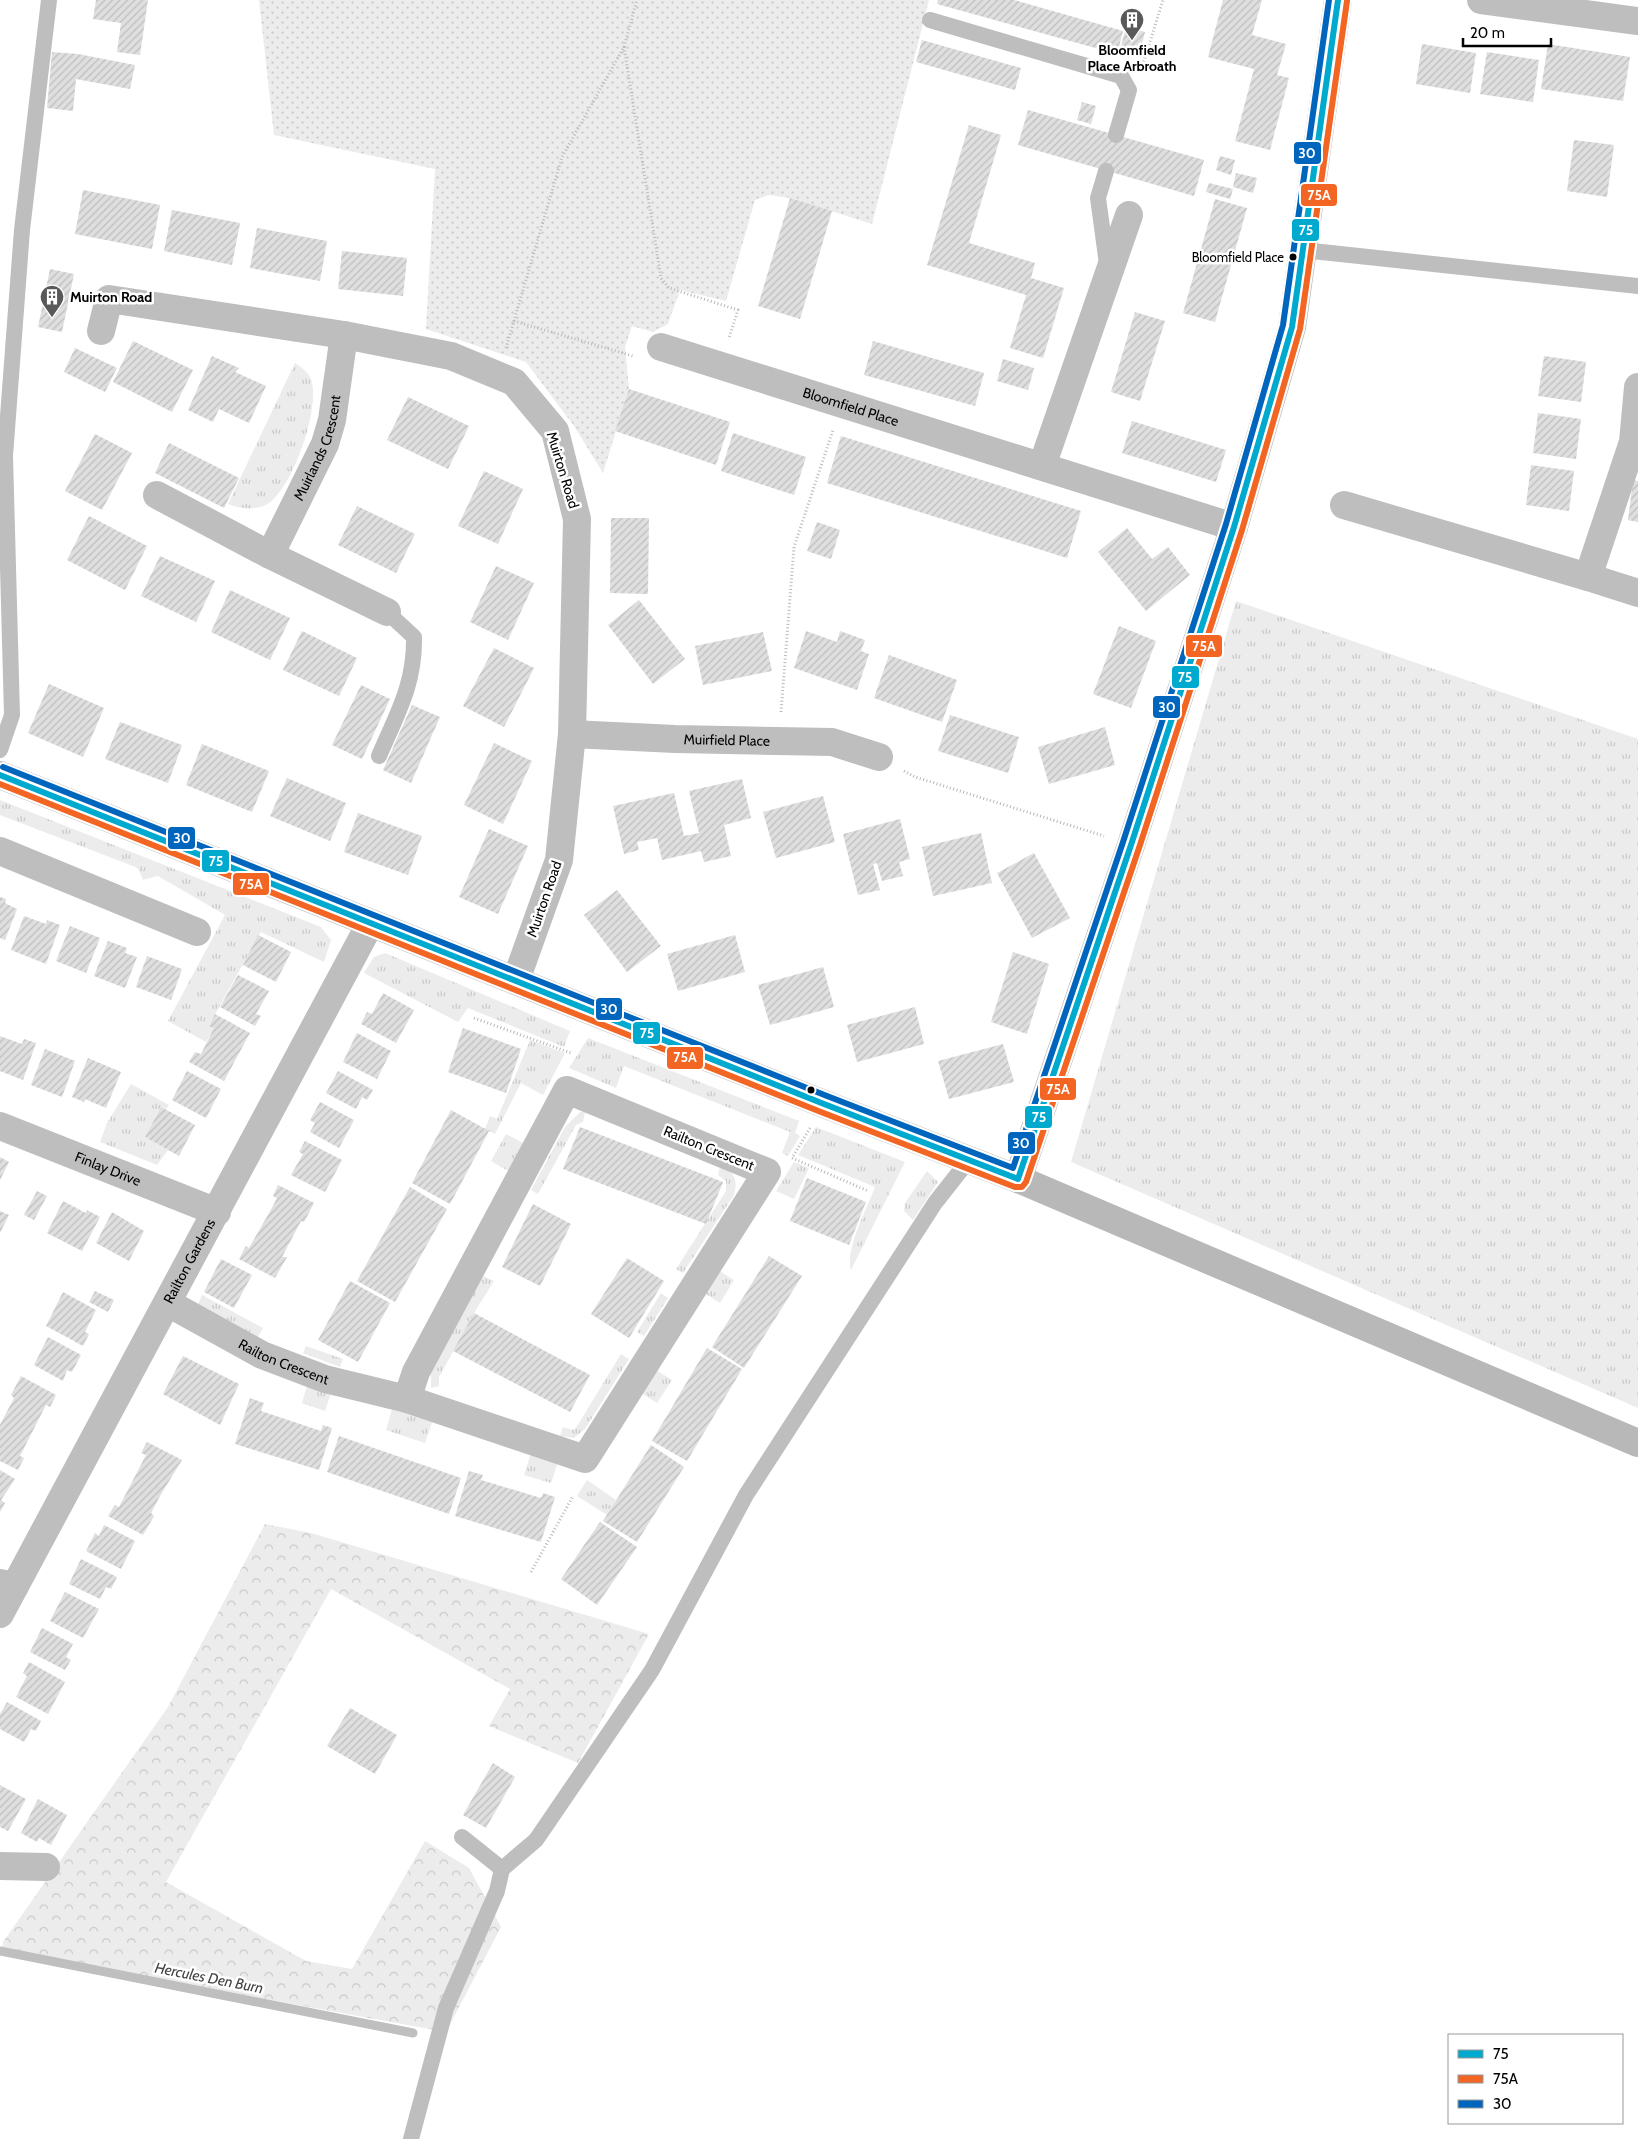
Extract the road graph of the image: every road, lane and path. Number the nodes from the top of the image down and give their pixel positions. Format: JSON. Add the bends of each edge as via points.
{"nodes":[{"id":1,"x":49,"y":0,"type":"edge"},
{"id":2,"x":637,"y":0,"type":"edge"},
{"id":3,"x":1163,"y":0,"type":"edge"},
{"id":4,"x":1338,"y":0,"type":"edge"},
{"id":5,"x":1481,"y":0,"type":"edge"},
{"id":6,"x":930,"y":20,"type":"dead end"},
{"id":7,"x":1638,"y":21,"type":"edge"},
{"id":8,"x":624,"y":47,"type":"junction"},
{"id":9,"x":1126,"y":82,"type":"junction"},
{"id":10,"x":1116,"y":135,"type":"dead end"},
{"id":11,"x":1106,"y":170,"type":"dead end"},
{"id":12,"x":1129,"y":215,"type":"dead end"},
{"id":13,"x":1303,"y":250,"type":"junction"},
{"id":14,"x":1108,"y":272,"type":"junction"},
{"id":15,"x":1638,"y":286,"type":"edge"},
{"id":16,"x":514,"y":321,"type":"junction"},
{"id":17,"x":101,"y":331,"type":"dead end"},
{"id":18,"x":344,"y":335,"type":"junction"},
{"id":19,"x":661,"y":347,"type":"joint"},
{"id":20,"x":720,"y":364,"type":"junction"},
{"id":21,"x":495,"y":374,"type":"junction"},
{"id":22,"x":1638,"y":387,"type":"edge"},
{"id":23,"x":842,"y":403,"type":"junction"},
{"id":24,"x":1042,"y":466,"type":"junction"},
{"id":25,"x":157,"y":495,"type":"dead end"},
{"id":26,"x":1344,"y":505,"type":"dead end"},
{"id":27,"x":1234,"y":527,"type":"junction"},
{"id":28,"x":270,"y":555,"type":"junction"},
{"id":29,"x":1588,"y":577,"type":"junction"},
{"id":30,"x":1638,"y":593,"type":"edge"},
{"id":31,"x":387,"y":612,"type":"joint"},
{"id":32,"x":572,"y":734,"type":"junction"},
{"id":33,"x":779,"y":741,"type":"junction"},
{"id":34,"x":0,"y":750,"type":"edge"},
{"id":35,"x":379,"y":756,"type":"dead end"},
{"id":36,"x":880,"y":757,"type":"joint"},
{"id":37,"x":0,"y":775,"type":"edge"},
{"id":38,"x":1131,"y":845,"type":"junction"},
{"id":39,"x":0,"y":850,"type":"edge"},
{"id":40,"x":370,"y":924,"type":"junction"},
{"id":41,"x":197,"y":932,"type":"dead end"},
{"id":42,"x":516,"y":980,"type":"junction"},
{"id":43,"x":474,"y":1018,"type":"dead end"},
{"id":44,"x":571,"y":1053,"type":"dead end"},
{"id":45,"x":0,"y":1126,"type":"edge"},
{"id":46,"x":792,"y":1158,"type":"dead end"},
{"id":47,"x":968,"y":1160,"type":"junction"},
{"id":48,"x":1018,"y":1178,"type":"junction"},
{"id":49,"x":868,"y":1191,"type":"dead end"},
{"id":50,"x":217,"y":1212,"type":"junction"},
{"id":51,"x":168,"y":1303,"type":"junction"},
{"id":52,"x":406,"y":1399,"type":"junction"},
{"id":53,"x":1638,"y":1443,"type":"edge"},
{"id":54,"x":573,"y":1496,"type":"dead end"},
{"id":55,"x":531,"y":1572,"type":"dead end"},
{"id":56,"x":7,"y":1585,"type":"edge"},
{"id":57,"x":0,"y":1614,"type":"edge"},
{"id":58,"x":462,"y":1836,"type":"dead end"},
{"id":59,"x":0,"y":1866,"type":"edge"},
{"id":60,"x":46,"y":1866,"type":"dead end"},
{"id":61,"x":502,"y":1869,"type":"junction"},
{"id":62,"x":411,"y":2139,"type":"edge"}],
"edges":[{"from":1,"to":34,"type":"lane","via":[[22,230],[5,456],[12,715]]},
{"from":2,"to":8,"type":"path"},
{"from":3,"to":9,"type":"path","via":[[1144,61]]},
{"from":4,"to":13,"type":"main road"},
{"from":5,"to":7,"type":"street"},
{"from":6,"to":9,"type":"lane","via":[[1121,76]]},
{"from":8,"to":16,"type":"path","via":[[562,158]]},
{"from":8,"to":20,"type":"path","via":[[661,278],[669,288],[738,310]]},
{"from":9,"to":10,"type":"lane","via":[[1128,98]]},
{"from":11,"to":14,"type":"lane","via":[[1098,198]]},
{"from":12,"to":14,"type":"street"},
{"from":13,"to":15,"type":"lane"},
{"from":13,"to":27,"type":"main road","via":[[1292,327]]},
{"from":14,"to":24,"type":"street"},
{"from":16,"to":19,"type":"path","via":[[648,361]]},
{"from":16,"to":21,"type":"path"},
{"from":17,"to":18,"type":"street","name":"Muirton Road","via":[[109,299]]},
{"from":18,"to":21,"type":"street","name":"Muirton Road","via":[[451,356]]},
{"from":18,"to":28,"type":"street","name":"Muirlands Crescent","via":[[332,420],[325,444]]},
{"from":19,"to":20,"type":"street","name":"Bloomfield Place"},
{"from":20,"to":23,"type":"street","name":"Bloomfield Place"},
{"from":21,"to":32,"type":"street","name":"Muirton Road","via":[[514,382],[554,431],[577,519]]},
{"from":22,"to":29,"type":"street","via":[[1632,442]]},
{"from":23,"to":24,"type":"street","name":"Bloomfield Place"},
{"from":23,"to":33,"type":"path","via":[[794,547]]},
{"from":24,"to":27,"type":"street","name":"Bloomfield Place"},
{"from":25,"to":28,"type":"street"},
{"from":26,"to":29,"type":"street"},
{"from":27,"to":38,"type":"main road"},
{"from":28,"to":31,"type":"street"},
{"from":29,"to":30,"type":"street"},
{"from":31,"to":35,"type":"lane","via":[[414,637],[415,662],[409,688]]},
{"from":32,"to":33,"type":"street","name":"Muirfield Place"},
{"from":32,"to":42,"type":"street","name":"Muirton Road","via":[[559,860]]},
{"from":33,"to":36,"type":"street","name":"Muirfield Place","via":[[832,742]]},
{"from":36,"to":38,"type":"path","via":[[915,777]]},
{"from":37,"to":40,"type":"street"},
{"from":38,"to":48,"type":"main road"},
{"from":39,"to":41,"type":"street"},
{"from":40,"to":42,"type":"street"},
{"from":40,"to":50,"type":"street","name":"Railton Gardens"},
{"from":42,"to":47,"type":"street"},
{"from":43,"to":44,"type":"path"},
{"from":45,"to":50,"type":"street","name":"Finlay Drive"},
{"from":46,"to":49,"type":"path"},
{"from":47,"to":48,"type":"street"},
{"from":47,"to":61,"type":"lane","via":[[935,1204],[746,1495],[652,1670],[536,1840]]},
{"from":48,"to":53,"type":"main road"},
{"from":50,"to":51,"type":"street","name":"Railton Gardens"},
{"from":51,"to":52,"type":"street","name":"Railton Crescent","via":[[262,1355],[325,1378]]},
{"from":51,"to":56,"type":"street","name":"Railton Gardens"},
{"from":52,"to":52,"type":"street","name":"Railton Crescent","via":[[416,1372],[567,1090],[767,1172],[585,1459]]},
{"from":54,"to":55,"type":"path"},
{"from":56,"to":57,"type":"street","name":"Railton Gardens"},
{"from":58,"to":61,"type":"lane"},
{"from":59,"to":60,"type":"street"},
{"from":61,"to":62,"type":"lane","via":[[497,1891],[446,2008]]}]}
